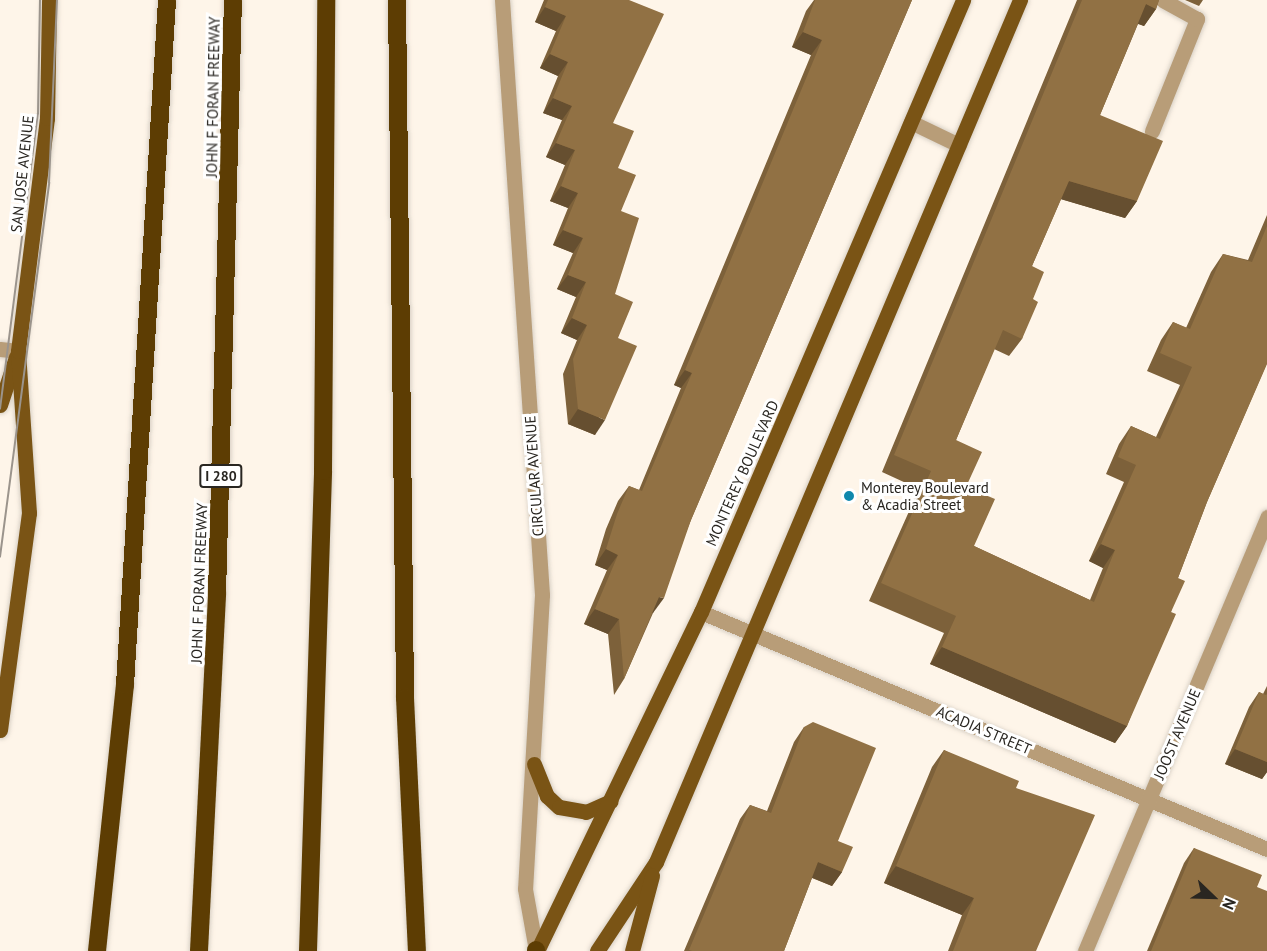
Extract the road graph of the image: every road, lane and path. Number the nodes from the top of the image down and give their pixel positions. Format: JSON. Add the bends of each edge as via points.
{"nodes":[{"id":1,"x":49,"y":0,"type":"edge"},
{"id":2,"x":167,"y":0,"type":"edge"},
{"id":3,"x":233,"y":0,"type":"edge"},
{"id":4,"x":326,"y":0,"type":"edge"},
{"id":5,"x":397,"y":0,"type":"edge"},
{"id":6,"x":502,"y":0,"type":"edge"},
{"id":7,"x":963,"y":0,"type":"edge"},
{"id":8,"x":1020,"y":0,"type":"edge"},
{"id":9,"x":1163,"y":0,"type":"edge"},
{"id":10,"x":911,"y":122,"type":"junction"},
{"id":11,"x":1152,"y":131,"type":"dead end"},
{"id":12,"x":959,"y":145,"type":"junction"},
{"id":13,"x":0,"y":349,"type":"edge"},
{"id":14,"x":18,"y":351,"type":"junction"},
{"id":15,"x":0,"y":405,"type":"edge"},
{"id":16,"x":1267,"y":517,"type":"edge"},
{"id":17,"x":701,"y":612,"type":"junction"},
{"id":18,"x":754,"y":634,"type":"junction"},
{"id":19,"x":0,"y":730,"type":"edge"},
{"id":20,"x":534,"y":764,"type":"junction"},
{"id":21,"x":1149,"y":799,"type":"junction"},
{"id":22,"x":611,"y":801,"type":"junction"},
{"id":23,"x":1267,"y":849,"type":"edge"},
{"id":24,"x":656,"y":862,"type":"junction"},
{"id":25,"x":97,"y":951,"type":"edge"},
{"id":26,"x":199,"y":951,"type":"edge"},
{"id":27,"x":308,"y":951,"type":"edge"},
{"id":28,"x":417,"y":951,"type":"edge"},
{"id":29,"x":536,"y":951,"type":"edge"},
{"id":30,"x":597,"y":951,"type":"edge"},
{"id":31,"x":632,"y":951,"type":"edge"},
{"id":32,"x":1085,"y":951,"type":"edge"}],
"edges":[{"from":1,"to":14,"type":"main road","name":"SAN JOSE AVENUE","via":[[47,118]]},
{"from":2,"to":25,"type":"highway","via":[[123,708]]},
{"from":3,"to":26,"type":"highway","name":"JOHN F FORAN FREEWAY","number":"I 280","via":[[217,594]]},
{"from":4,"to":27,"type":"highway","via":[[323,471]]},
{"from":5,"to":28,"type":"highway","via":[[405,698]]},
{"from":6,"to":20,"type":"street","name":"CIRCULAR AVENUE","via":[[542,595]]},
{"from":7,"to":10,"type":"main road","name":"MONTEREY BOULEVARD"},
{"from":8,"to":12,"type":"main road"},
{"from":9,"to":11,"type":"street","via":[[1197,19]]},
{"from":10,"to":12,"type":"street"},
{"from":10,"to":17,"type":"main road","name":"MONTEREY BOULEVARD"},
{"from":12,"to":18,"type":"main road"},
{"from":13,"to":14,"type":"street"},
{"from":14,"to":15,"type":"main road","name":"SAN JOSE AVENUE"},
{"from":14,"to":19,"type":"main road","name":"SAN JOSE AVENUE","via":[[29,513]]},
{"from":16,"to":21,"type":"street","name":"JOOST AVENUE"},
{"from":17,"to":18,"type":"street","name":"ACADIA STREET"},
{"from":17,"to":22,"type":"main road","name":"MONTEREY BOULEVARD"},
{"from":18,"to":21,"type":"street","name":"ACADIA STREET"},
{"from":18,"to":24,"type":"main road"},
{"from":20,"to":22,"type":"main road","via":[[547,796],[559,807],[586,812]]},
{"from":20,"to":29,"type":"street","name":"CIRCULAR AVENUE","via":[[525,889]]},
{"from":21,"to":23,"type":"street","name":"ACADIA STREET"},
{"from":21,"to":32,"type":"street","name":"JOOST AVENUE"},
{"from":22,"to":29,"type":"main road","name":"MONTEREY BOULEVARD"},
{"from":24,"to":30,"type":"main road"},
{"from":24,"to":31,"type":"main road"}]}
